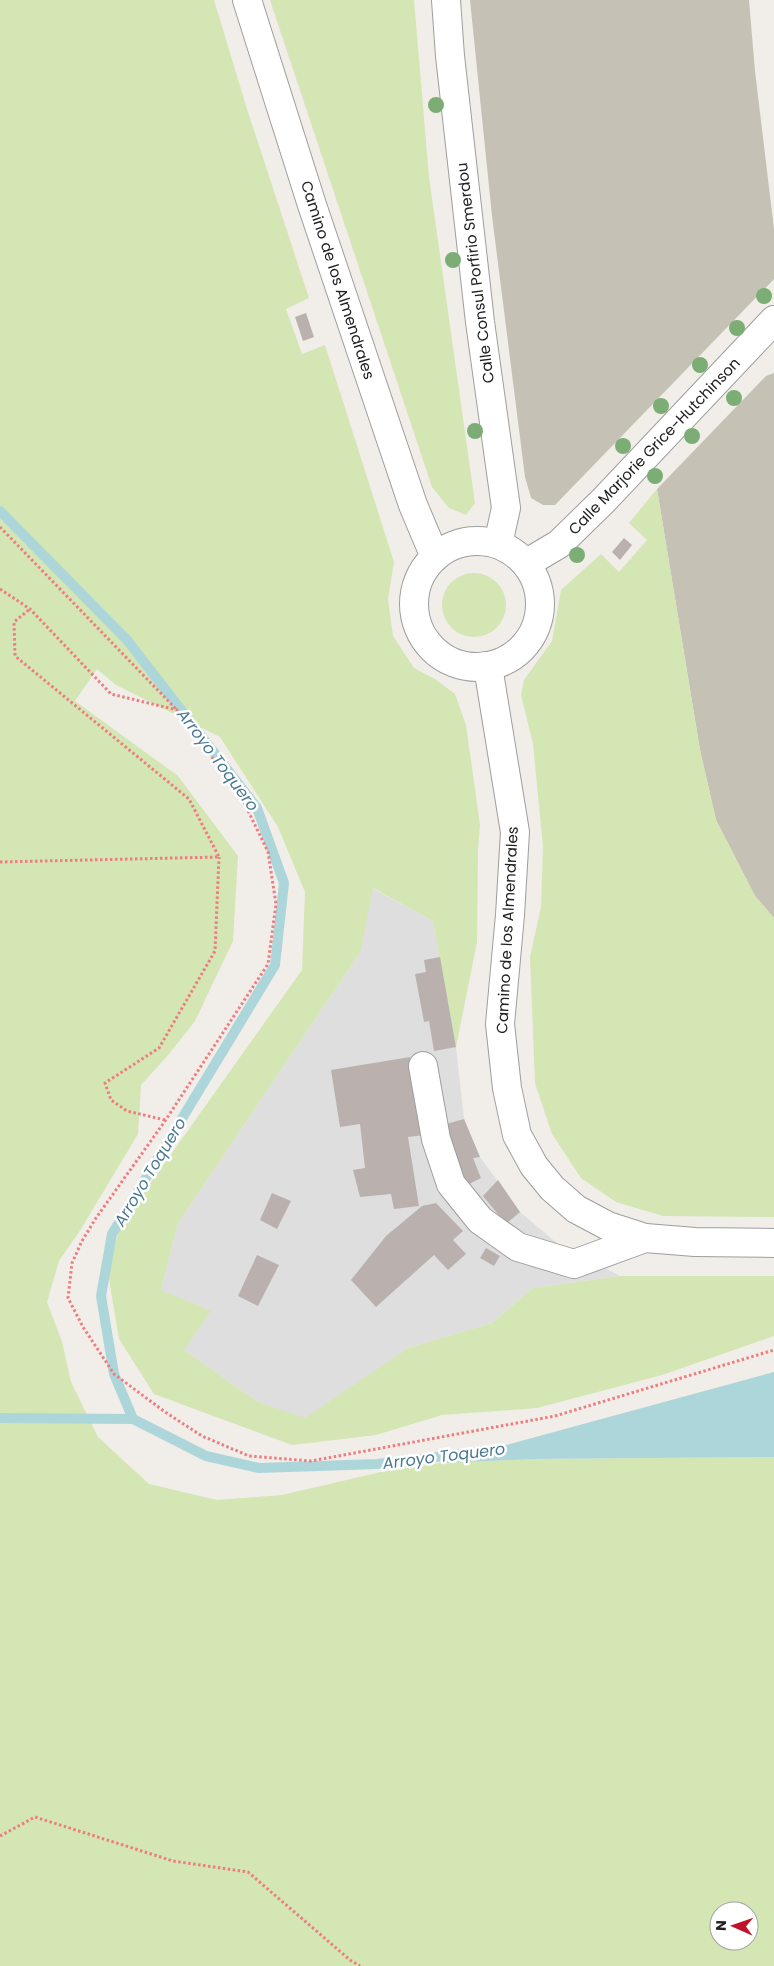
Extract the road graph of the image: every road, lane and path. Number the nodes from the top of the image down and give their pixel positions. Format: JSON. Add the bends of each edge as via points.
{"nodes":[{"id":1,"x":247,"y":0,"type":"edge"},
{"id":2,"x":446,"y":0,"type":"edge"},
{"id":3,"x":774,"y":320,"type":"edge"},
{"id":4,"x":0,"y":527,"type":"edge"},
{"id":5,"x":498,"y":544,"type":"junction"},
{"id":6,"x":435,"y":557,"type":"junction"},
{"id":7,"x":527,"y":564,"type":"junction"},
{"id":8,"x":0,"y":589,"type":"edge"},
{"id":9,"x":30,"y":609,"type":"junction"},
{"id":10,"x":486,"y":666,"type":"junction"},
{"id":11,"x":177,"y":710,"type":"junction"},
{"id":12,"x":219,"y":857,"type":"junction"},
{"id":13,"x":0,"y":862,"type":"edge"},
{"id":14,"x":423,"y":1066,"type":"dead end"},
{"id":15,"x":166,"y":1120,"type":"junction"},
{"id":16,"x":645,"y":1238,"type":"junction"},
{"id":17,"x":774,"y":1243,"type":"edge"},
{"id":18,"x":774,"y":1350,"type":"edge"},
{"id":19,"x":0,"y":1836,"type":"edge"},
{"id":20,"x":360,"y":1966,"type":"edge"}],
"edges":[{"from":1,"to":6,"type":"street","name":"Camino de los Almendrales","via":[[410,496]]},
{"from":2,"to":5,"type":"street","name":"Calle Consul Porfirio Smerdou","via":[[480,322],[506,508]]},
{"from":3,"to":7,"type":"street","name":"Calle Marjorie Grice-Hutchinson","via":[[597,507],[559,544]]},
{"from":4,"to":11,"type":"path"},
{"from":5,"to":6,"type":"street","via":[[467,542]]},
{"from":5,"to":7,"type":"street","via":[[509,548]]},
{"from":6,"to":10,"type":"street","via":[[416,587],[416,623],[424,639],[451,662],[468,667]]},
{"from":7,"to":10,"type":"street","via":[[537,582],[540,603],[537,624],[526,643],[510,657]]},
{"from":8,"to":9,"type":"path"},
{"from":9,"to":11,"type":"path","via":[[110,694]]},
{"from":9,"to":12,"type":"path","via":[[14,622],[15,656],[189,799]]},
{"from":10,"to":16,"type":"street","name":"Camino de los Almendrales","via":[[515,832],[500,1024],[507,1088],[518,1135],[534,1166],[576,1209],[608,1226]]},
{"from":11,"to":15,"type":"path","via":[[242,798],[268,852],[276,904],[268,964]]},
{"from":12,"to":13,"type":"path"},
{"from":12,"to":15,"type":"path","via":[[216,951],[159,1048],[105,1083],[111,1100],[127,1111]]},
{"from":14,"to":16,"type":"street","via":[[436,1138],[452,1184],[480,1220],[518,1248],[574,1264]]},
{"from":15,"to":18,"type":"path","via":[[82,1241],[72,1263],[68,1298],[114,1374],[202,1436],[249,1456],[310,1462],[555,1416]]},
{"from":16,"to":17,"type":"street","name":"Camino de los Almendrales"},
{"from":19,"to":20,"type":"path","via":[[35,1817],[173,1861],[248,1872]]}]}
